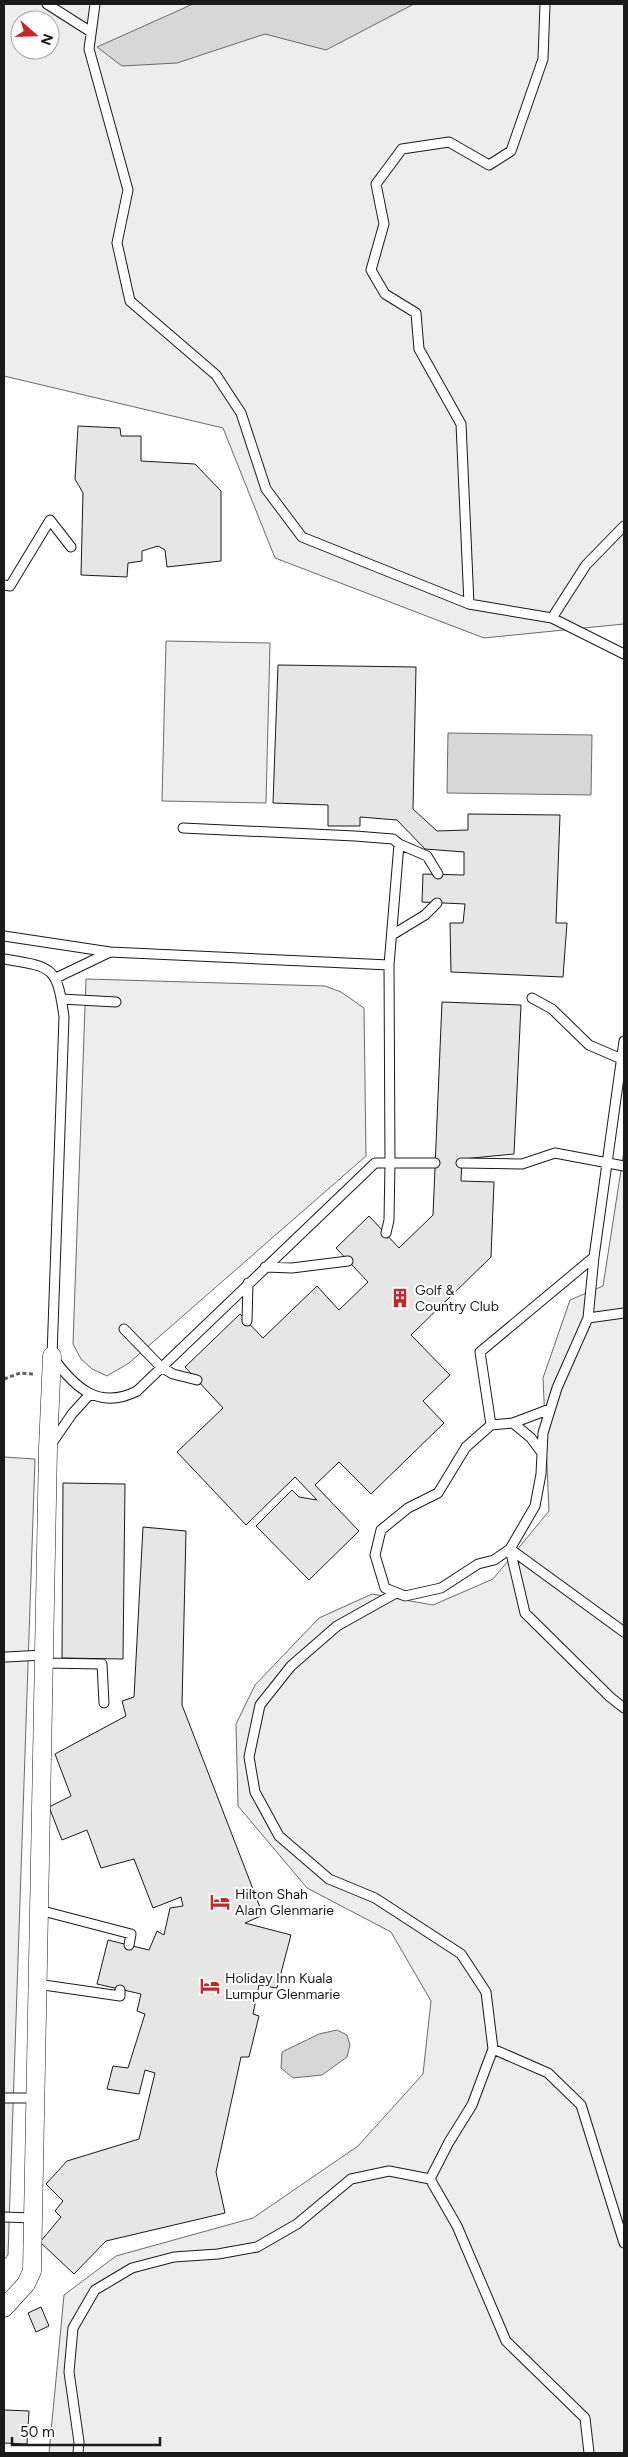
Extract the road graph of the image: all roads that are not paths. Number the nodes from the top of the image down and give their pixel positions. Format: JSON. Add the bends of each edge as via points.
{"nodes":[{"id":1,"x":47,"y":4,"type":"edge"},
{"id":2,"x":95,"y":4,"type":"edge"},
{"id":3,"x":545,"y":4,"type":"edge"},
{"id":4,"x":91,"y":32,"type":"junction"},
{"id":5,"x":624,"y":526,"type":"edge"},
{"id":6,"x":71,"y":547,"type":"dead end"},
{"id":7,"x":4,"y":586,"type":"edge"},
{"id":8,"x":469,"y":604,"type":"junction"},
{"id":9,"x":552,"y":618,"type":"junction"},
{"id":10,"x":624,"y":654,"type":"edge"},
{"id":11,"x":183,"y":828,"type":"dead end"},
{"id":12,"x":399,"y":844,"type":"junction"},
{"id":13,"x":438,"y":874,"type":"dead end"},
{"id":14,"x":437,"y":903,"type":"dead end"},
{"id":15,"x":392,"y":935,"type":"junction"},
{"id":16,"x":4,"y":936,"type":"edge"},
{"id":17,"x":110,"y":952,"type":"junction"},
{"id":18,"x":4,"y":959,"type":"edge"},
{"id":19,"x":389,"y":965,"type":"junction"},
{"id":20,"x":56,"y":978,"type":"junction"},
{"id":21,"x":532,"y":998,"type":"dead end"},
{"id":22,"x":61,"y":999,"type":"junction"},
{"id":23,"x":116,"y":1002,"type":"dead end"},
{"id":24,"x":624,"y":1041,"type":"edge"},
{"id":25,"x":623,"y":1059,"type":"edge"},
{"id":26,"x":609,"y":1162,"type":"junction"},
{"id":27,"x":435,"y":1163,"type":"dead end"},
{"id":28,"x":461,"y":1163,"type":"dead end"},
{"id":29,"x":390,"y":1164,"type":"junction"},
{"id":30,"x":624,"y":1166,"type":"edge"},
{"id":31,"x":386,"y":1233,"type":"dead end"},
{"id":32,"x":594,"y":1257,"type":"junction"},
{"id":33,"x":348,"y":1261,"type":"dead end"},
{"id":34,"x":265,"y":1267,"type":"junction"},
{"id":35,"x":248,"y":1284,"type":"junction"},
{"id":36,"x":624,"y":1313,"type":"edge"},
{"id":37,"x":588,"y":1318,"type":"junction"},
{"id":38,"x":247,"y":1321,"type":"dead end"},
{"id":39,"x":124,"y":1329,"type":"dead end"},
{"id":40,"x":52,"y":1356,"type":"junction"},
{"id":41,"x":161,"y":1367,"type":"junction"},
{"id":42,"x":197,"y":1380,"type":"dead end"},
{"id":43,"x":90,"y":1394,"type":"junction"},
{"id":44,"x":550,"y":1409,"type":"junction"},
{"id":45,"x":513,"y":1423,"type":"junction"},
{"id":46,"x":491,"y":1425,"type":"junction"},
{"id":47,"x":48,"y":1448,"type":"junction"},
{"id":48,"x":542,"y":1453,"type":"junction"},
{"id":49,"x":510,"y":1549,"type":"junction"},
{"id":50,"x":396,"y":1592,"type":"junction"},
{"id":51,"x":624,"y":1632,"type":"edge"},
{"id":52,"x":6,"y":1657,"type":"dead end"},
{"id":53,"x":44,"y":1659,"type":"junction"},
{"id":54,"x":104,"y":1703,"type":"dead end"},
{"id":55,"x":624,"y":1708,"type":"edge"},
{"id":56,"x":39,"y":1910,"type":"junction"},
{"id":57,"x":129,"y":1945,"type":"dead end"},
{"id":58,"x":38,"y":1984,"type":"junction"},
{"id":59,"x":120,"y":1990,"type":"dead end"},
{"id":60,"x":493,"y":2049,"type":"junction"},
{"id":61,"x":4,"y":2098,"type":"edge"},
{"id":62,"x":35,"y":2098,"type":"junction"},
{"id":63,"x":430,"y":2179,"type":"junction"},
{"id":64,"x":4,"y":2217,"type":"edge"},
{"id":65,"x":33,"y":2218,"type":"junction"},
{"id":66,"x":624,"y":2243,"type":"edge"},
{"id":67,"x":4,"y":2308,"type":"edge"},
{"id":68,"x":78,"y":2453,"type":"edge"},
{"id":69,"x":589,"y":2453,"type":"edge"}],
"edges":[{"from":1,"to":4,"type":"lane"},
{"from":2,"to":4,"type":"lane"},
{"from":3,"to":8,"type":"lane","via":[[543,59],[511,151],[489,165],[449,142],[402,149],[376,184],[384,224],[371,270],[385,294],[416,313],[419,349],[462,424]]},
{"from":4,"to":8,"type":"lane","via":[[90,49],[128,190],[117,243],[130,301],[216,375],[241,413],[266,489],[302,537]]},
{"from":5,"to":9,"type":"lane","via":[[586,565]]},
{"from":6,"to":7,"type":"lane","via":[[50,520],[10,586]]},
{"from":8,"to":9,"type":"lane"},
{"from":9,"to":10,"type":"lane"},
{"from":11,"to":12,"type":"lane","via":[[356,836],[393,839]]},
{"from":12,"to":13,"type":"lane","via":[[427,856]]},
{"from":12,"to":15,"type":"lane"},
{"from":14,"to":15,"type":"lane","via":[[425,915]]},
{"from":15,"to":19,"type":"lane"},
{"from":16,"to":17,"type":"lane"},
{"from":17,"to":19,"type":"lane"},
{"from":17,"to":20,"type":"lane"},
{"from":18,"to":20,"type":"lane","via":[[49,969]]},
{"from":19,"to":29,"type":"lane"},
{"from":20,"to":22,"type":"lane"},
{"from":21,"to":25,"type":"lane","via":[[552,1010],[589,1045]]},
{"from":22,"to":23,"type":"lane"},
{"from":22,"to":40,"type":"lane","via":[[64,1018]]},
{"from":24,"to":25,"type":"lane"},
{"from":25,"to":26,"type":"lane"},
{"from":26,"to":28,"type":"lane","via":[[555,1153],[522,1164]]},
{"from":26,"to":30,"type":"lane"},
{"from":26,"to":32,"type":"lane"},
{"from":27,"to":29,"type":"lane"},
{"from":29,"to":31,"type":"lane"},
{"from":29,"to":34,"type":"lane","via":[[375,1163]]},
{"from":32,"to":37,"type":"lane"},
{"from":32,"to":46,"type":"lane","via":[[480,1352]]},
{"from":33,"to":34,"type":"lane","via":[[317,1266]]},
{"from":34,"to":35,"type":"lane"},
{"from":35,"to":38,"type":"lane"},
{"from":35,"to":41,"type":"lane"},
{"from":36,"to":37,"type":"lane"},
{"from":37,"to":44,"type":"lane"},
{"from":39,"to":41,"type":"lane"},
{"from":40,"to":43,"type":"lane","via":[[69,1379]]},
{"from":40,"to":47,"type":"street"},
{"from":41,"to":42,"type":"lane","via":[[173,1374]]},
{"from":41,"to":43,"type":"lane","via":[[127,1395],[111,1398]]},
{"from":43,"to":47,"type":"lane"},
{"from":44,"to":45,"type":"lane"},
{"from":44,"to":48,"type":"lane","via":[[543,1433]]},
{"from":45,"to":46,"type":"lane"},
{"from":45,"to":48,"type":"lane","via":[[531,1438]]},
{"from":46,"to":50,"type":"lane","via":[[466,1447],[438,1493],[408,1508],[381,1530],[375,1555],[385,1588]]},
{"from":47,"to":53,"type":"street"},
{"from":48,"to":49,"type":"lane","via":[[535,1506]]},
{"from":49,"to":50,"type":"lane","via":[[494,1560],[478,1564],[441,1588],[406,1596]]},
{"from":49,"to":51,"type":"lane"},
{"from":49,"to":55,"type":"lane","via":[[525,1613]]},
{"from":50,"to":60,"type":"lane","via":[[337,1626],[291,1666],[260,1705],[249,1756],[256,1792],[279,1836],[329,1879],[375,1898],[461,1954],[486,1992]]},
{"from":52,"to":53,"type":"lane"},
{"from":53,"to":54,"type":"lane","via":[[102,1664]]},
{"from":53,"to":56,"type":"street"},
{"from":56,"to":57,"type":"lane","via":[[131,1934]]},
{"from":56,"to":58,"type":"street"},
{"from":58,"to":59,"type":"lane","via":[[120,1996]]},
{"from":58,"to":62,"type":"street"},
{"from":60,"to":63,"type":"lane","via":[[472,2104]]},
{"from":60,"to":66,"type":"lane","via":[[548,2073],[580,2105]]},
{"from":61,"to":62,"type":"lane"},
{"from":62,"to":65,"type":"street"},
{"from":63,"to":68,"type":"lane","via":[[389,2171],[351,2179],[297,2224],[257,2248],[174,2257],[132,2268],[95,2290],[73,2328],[68,2372]]},
{"from":63,"to":69,"type":"lane","via":[[457,2226],[506,2341],[585,2418]]},
{"from":64,"to":65,"type":"lane"},
{"from":65,"to":67,"type":"street","via":[[32,2271],[26,2284]]}]}
